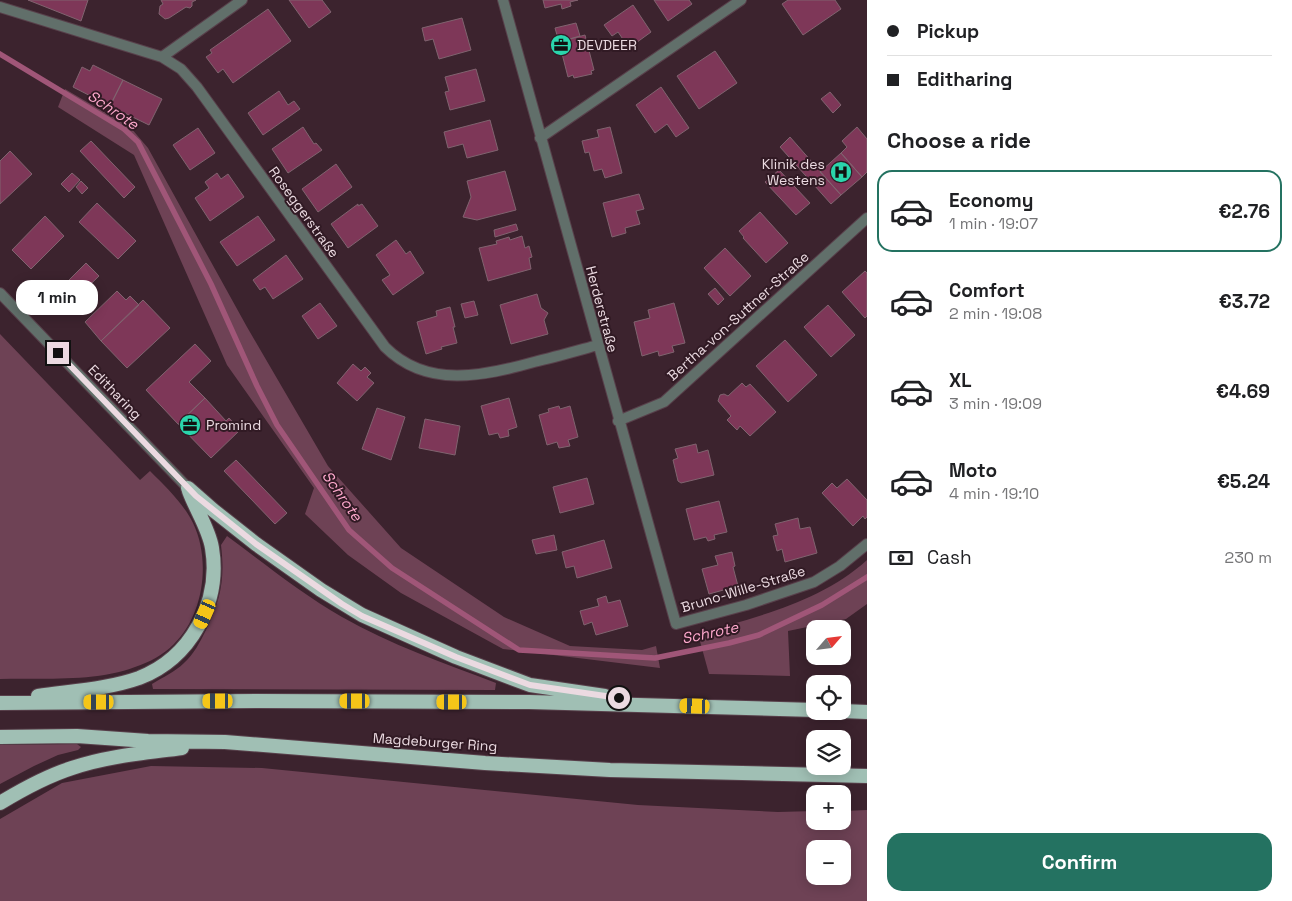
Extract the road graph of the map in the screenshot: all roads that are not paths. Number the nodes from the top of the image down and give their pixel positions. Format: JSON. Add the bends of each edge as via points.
{"nodes":[{"id":1,"x":242,"y":0,"type":"edge"},
{"id":2,"x":503,"y":0,"type":"edge"},
{"id":3,"x":741,"y":0,"type":"edge"},
{"id":4,"x":0,"y":7,"type":"edge"},
{"id":5,"x":162,"y":57,"type":"junction"},
{"id":6,"x":540,"y":138,"type":"junction"},
{"id":7,"x":867,"y":218,"type":"edge"},
{"id":8,"x":0,"y":294,"type":"edge"},
{"id":9,"x":598,"y":345,"type":"junction"},
{"id":10,"x":618,"y":421,"type":"junction"},
{"id":11,"x":188,"y":488,"type":"junction"},
{"id":12,"x":867,"y":544,"type":"edge"},
{"id":13,"x":676,"y":624,"type":"joint"},
{"id":14,"x":0,"y":702,"type":"edge"},
{"id":15,"x":675,"y":706,"type":"junction"},
{"id":16,"x":806,"y":710,"type":"edge"},
{"id":17,"x":851,"y":711,"type":"edge"},
{"id":18,"x":867,"y":712,"type":"edge"},
{"id":19,"x":0,"y":737,"type":"edge"},
{"id":20,"x":226,"y":742,"type":"junction"},
{"id":21,"x":867,"y":776,"type":"edge"},
{"id":22,"x":0,"y":803,"type":"edge"}],
"edges":[{"from":1,"to":5,"type":"street"},
{"from":2,"to":6,"type":"street","name":"Herderstraße"},
{"from":3,"to":6,"type":"street"},
{"from":4,"to":5,"type":"street","name":"Roseggerstraße"},
{"from":5,"to":9,"type":"street","name":"Roseggerstraße","via":[[181,69],[197,87],[395,356],[435,373],[472,376]]},
{"from":6,"to":9,"type":"street","name":"Herderstraße"},
{"from":7,"to":10,"type":"street","name":"Bertha-von-Suttner-Straße","via":[[664,402]]},
{"from":8,"to":11,"type":"street","name":"Editharing"},
{"from":9,"to":10,"type":"street","name":"Herderstraße"},
{"from":10,"to":13,"type":"street","name":"Herderstraße"},
{"from":11,"to":14,"type":"highway","via":[[212,546],[214,570],[205,614],[187,644],[167,663],[138,678]]},
{"from":11,"to":15,"type":"highway","via":[[256,544],[362,616],[530,685]]},
{"from":12,"to":13,"type":"street","name":"Bruno-Wille-Straße","via":[[814,582]]},
{"from":14,"to":15,"type":"highway","via":[[258,700]]},
{"from":15,"to":16,"type":"highway"},
{"from":17,"to":18,"type":"highway"},
{"from":19,"to":20,"type":"highway","name":"Magdeburger Ring","via":[[77,736]]},
{"from":20,"to":21,"type":"highway","name":"Magdeburger Ring","via":[[601,770]]},
{"from":20,"to":22,"type":"highway","via":[[86,764],[48,777]]}]}
